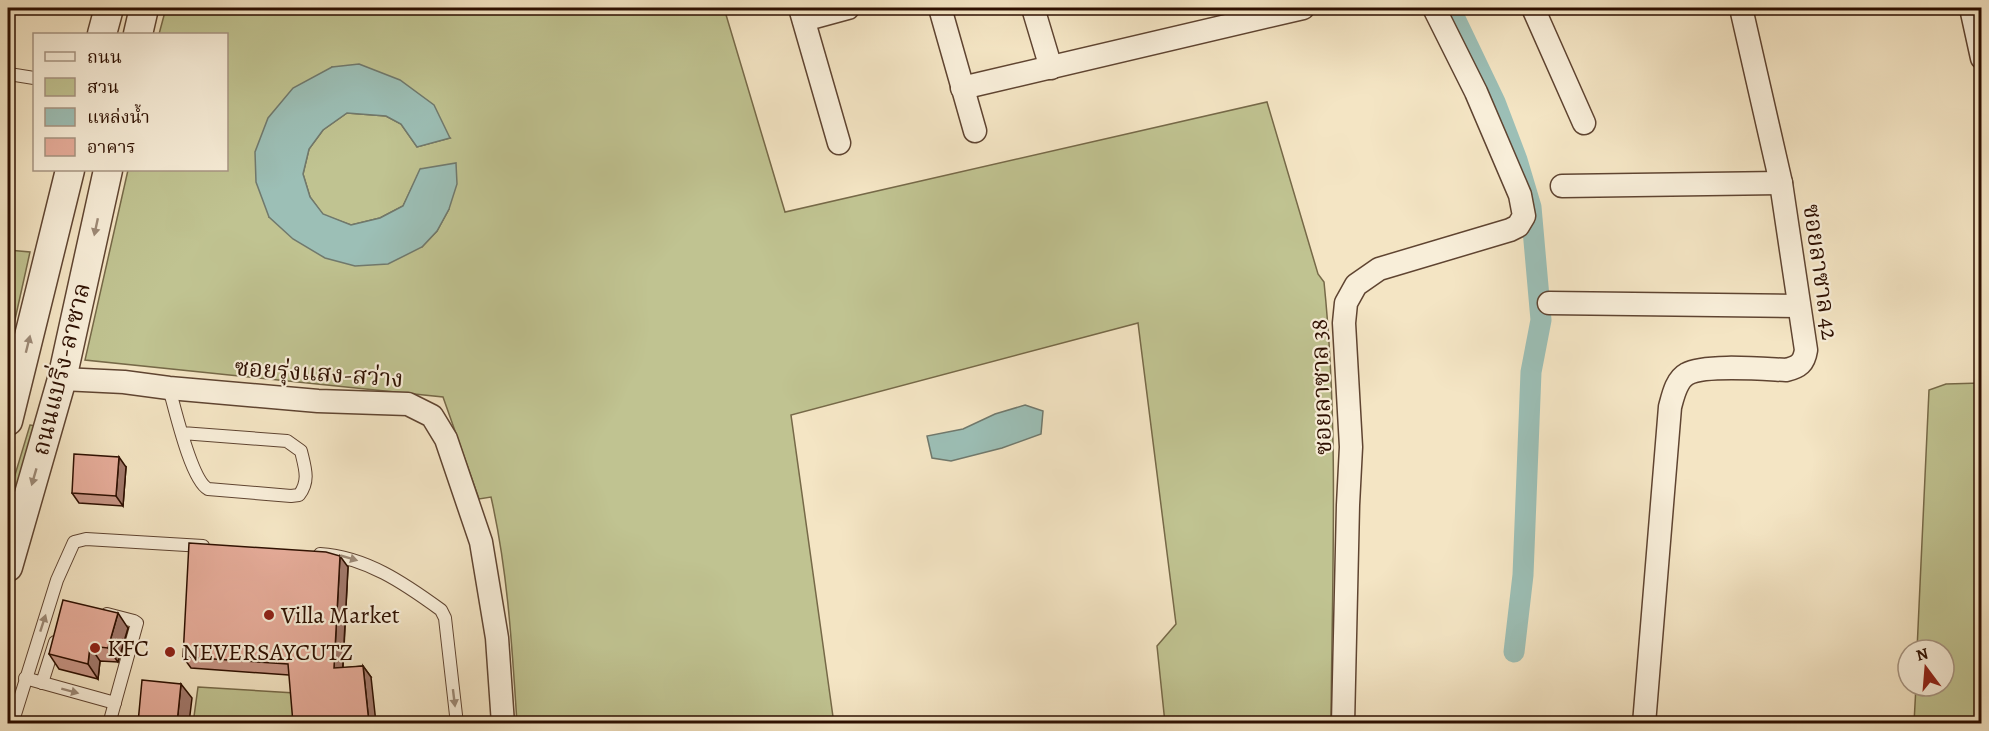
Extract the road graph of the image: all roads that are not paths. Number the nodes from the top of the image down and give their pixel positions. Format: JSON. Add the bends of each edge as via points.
{"nodes":[{"id":1,"x":109,"y":8,"type":"edge"},
{"id":2,"x":144,"y":8,"type":"edge"},
{"id":3,"x":848,"y":8,"type":"edge"},
{"id":4,"x":939,"y":8,"type":"edge"},
{"id":5,"x":1033,"y":8,"type":"edge"},
{"id":6,"x":1304,"y":8,"type":"edge"},
{"id":7,"x":1434,"y":8,"type":"edge"},
{"id":8,"x":1741,"y":8,"type":"edge"},
{"id":9,"x":1971,"y":8,"type":"edge"},
{"id":10,"x":1537,"y":11,"type":"edge"},
{"id":11,"x":802,"y":14,"type":"edge"},
{"id":12,"x":102,"y":33,"type":"edge"},
{"id":13,"x":138,"y":33,"type":"edge"},
{"id":14,"x":1982,"y":57,"type":"edge"},
{"id":15,"x":1051,"y":68,"type":"junction"},
{"id":16,"x":9,"y":74,"type":"edge"},
{"id":17,"x":33,"y":78,"type":"edge"},
{"id":18,"x":962,"y":88,"type":"junction"},
{"id":19,"x":1584,"y":123,"type":"dead end"},
{"id":20,"x":975,"y":131,"type":"dead end"},
{"id":21,"x":838,"y":143,"type":"dead end"},
{"id":22,"x":70,"y":171,"type":"edge"},
{"id":23,"x":108,"y":171,"type":"edge"},
{"id":24,"x":1781,"y":183,"type":"junction"},
{"id":25,"x":1562,"y":186,"type":"dead end"},
{"id":26,"x":1549,"y":303,"type":"dead end"},
{"id":27,"x":1798,"y":306,"type":"junction"},
{"id":28,"x":62,"y":379,"type":"junction"},
{"id":29,"x":169,"y":388,"type":"junction"},
{"id":30,"x":10,"y":411,"type":"edge"},
{"id":31,"x":53,"y":412,"type":"junction"},
{"id":32,"x":182,"y":433,"type":"junction"},
{"id":33,"x":210,"y":547,"type":"edge"},
{"id":34,"x":305,"y":553,"type":"edge"},
{"id":35,"x":8,"y":567,"type":"edge"},
{"id":36,"x":92,"y":611,"type":"edge"},
{"id":37,"x":58,"y":629,"type":"edge"},
{"id":38,"x":25,"y":678,"type":"junction"},
{"id":39,"x":42,"y":683,"type":"junction"},
{"id":40,"x":115,"y":703,"type":"junction"},
{"id":41,"x":12,"y":723,"type":"edge"},
{"id":42,"x":109,"y":723,"type":"edge"},
{"id":43,"x":457,"y":723,"type":"edge"},
{"id":44,"x":503,"y":723,"type":"edge"},
{"id":45,"x":1343,"y":723,"type":"edge"},
{"id":46,"x":1644,"y":723,"type":"edge"}],
"edges":[{"from":1,"to":12,"type":"street"},
{"from":2,"to":13,"type":"street"},
{"from":3,"to":11,"type":"street"},
{"from":4,"to":18,"type":"street"},
{"from":5,"to":15,"type":"street"},
{"from":6,"to":15,"type":"street"},
{"from":7,"to":45,"type":"street","name":"ซอยลาซาล 38","via":[[1476,92],[1520,195],[1524,216],[1510,230],[1379,269],[1356,285],[1346,303],[1351,447]]},
{"from":8,"to":24,"type":"street","name":"ซอยลาซาล 42"},
{"from":9,"to":14,"type":"street"},
{"from":10,"to":19,"type":"street"},
{"from":11,"to":21,"type":"street"},
{"from":15,"to":18,"type":"street"},
{"from":16,"to":17,"type":"lane"},
{"from":18,"to":20,"type":"street"},
{"from":30,"to":22,"type":"street","name":"ถนนแบริ่ง-ลาซาล","one_way":true},
{"from":23,"to":28,"type":"street","name":"ถนนแบริ่ง-ลาซาล","one_way":true},
{"from":24,"to":25,"type":"street"},
{"from":24,"to":27,"type":"street","name":"ซอยลาซาล 42"},
{"from":26,"to":27,"type":"street"},
{"from":27,"to":46,"type":"street","name":"ซอยลาซาล 42","via":[[1806,350],[1805,360],[1798,367],[1709,369],[1686,374],[1674,390]]},
{"from":28,"to":29,"type":"street","name":"ซอยรุ่งแสง-สว่าง"},
{"from":28,"to":31,"type":"street","name":"ถนนแบริ่ง-ลาซาล"},
{"from":29,"to":32,"type":"lane"},
{"from":29,"to":44,"type":"street","name":"ซอยรุ่งแสง-สว่าง","via":[[318,401],[408,404],[432,416],[446,440],[481,542],[497,638]]},
{"from":30,"to":31,"type":"street"},
{"from":31,"to":35,"type":"street","name":"ถนนแบริ่ง-ลาซาล","one_way":true},
{"from":32,"to":32,"type":"lane","via":[[196,476],[208,489],[291,496],[299,495],[305,487],[307,477],[301,451],[287,441]]},
{"from":38,"to":33,"type":"lane","one_way":true,"via":[[57,580],[74,542],[86,539]]},
{"from":34,"to":43,"type":"lane","one_way":true,"via":[[366,563],[441,610]]},
{"from":36,"to":40,"type":"lane","via":[[137,623]]},
{"from":37,"to":39,"type":"lane"},
{"from":38,"to":39,"type":"lane"},
{"from":38,"to":41,"type":"lane"},
{"from":39,"to":40,"type":"lane","one_way":true},
{"from":40,"to":42,"type":"lane"}]}
